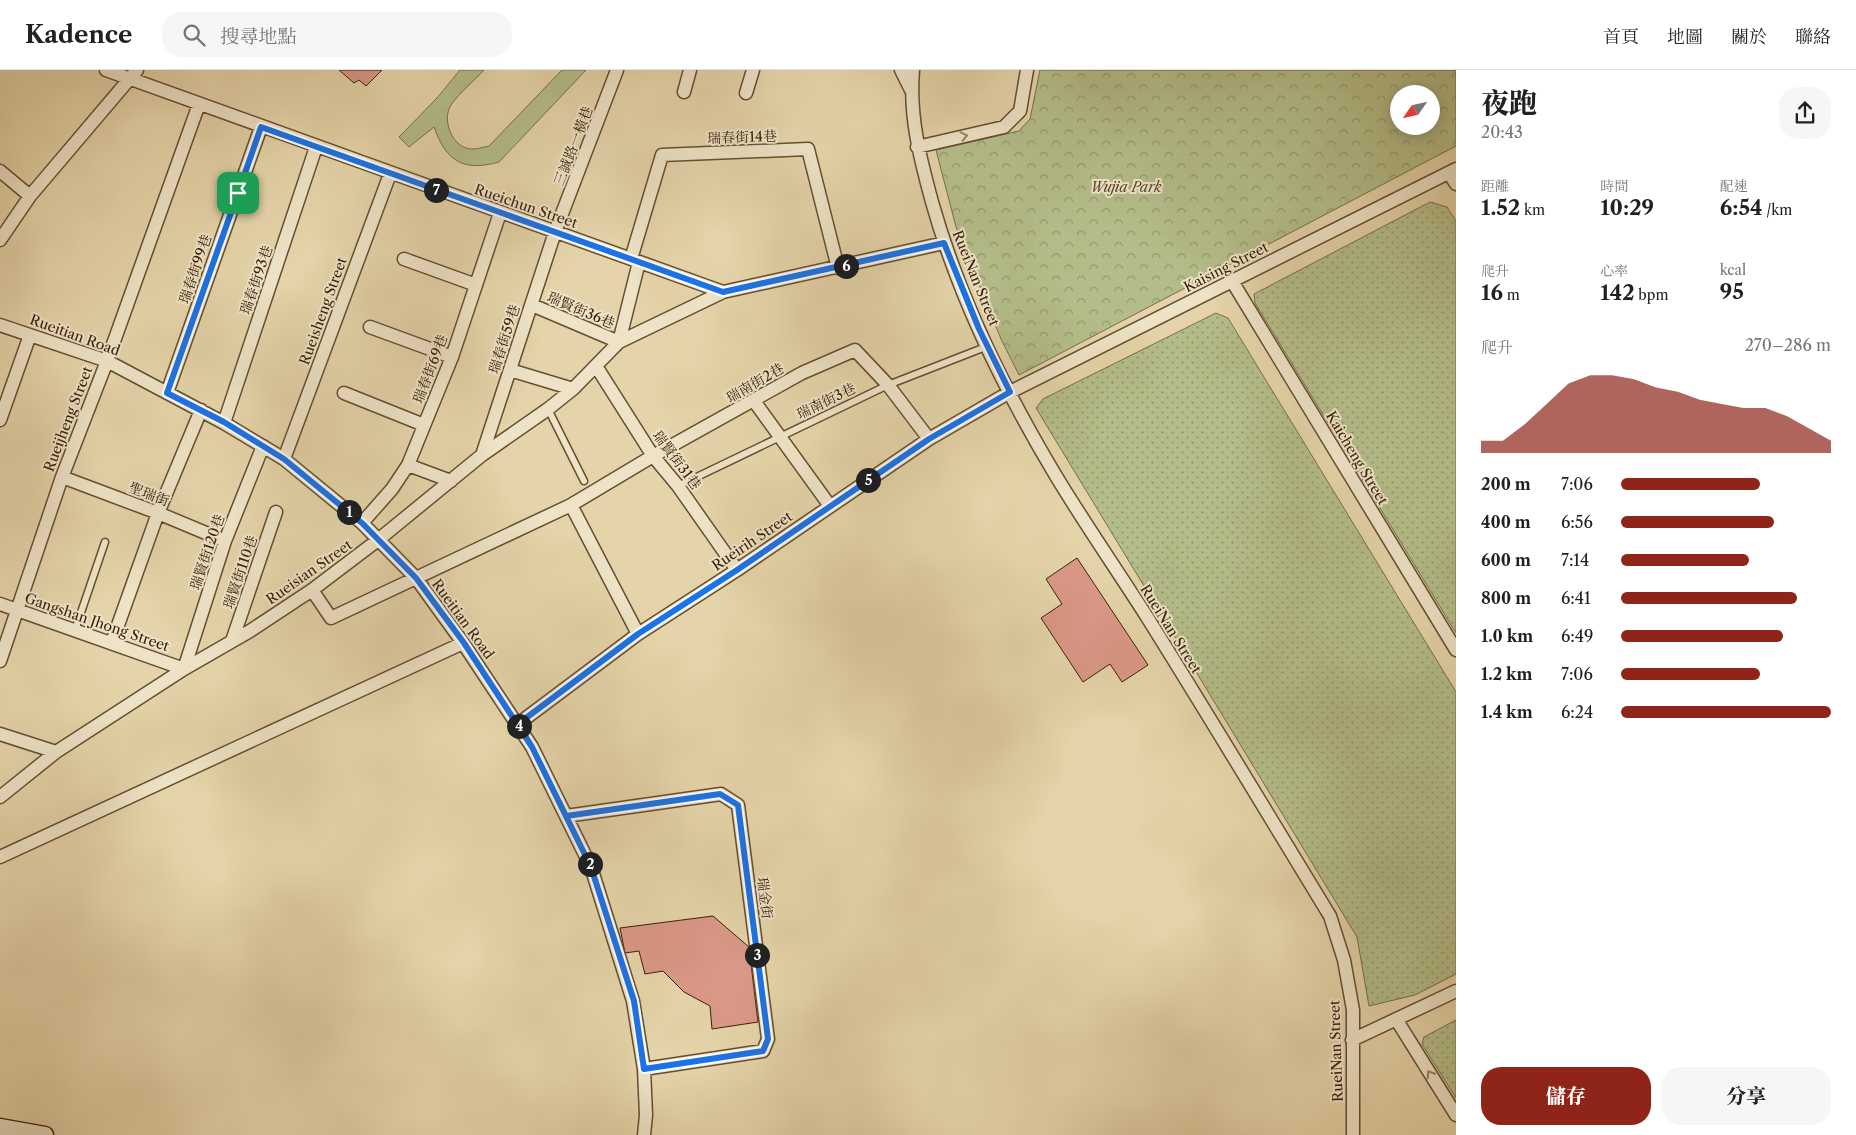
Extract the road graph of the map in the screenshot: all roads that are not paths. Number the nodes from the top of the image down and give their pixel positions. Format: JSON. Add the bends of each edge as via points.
{"nodes":[{"id":1,"x":106,"y":70,"type":"edge"},
{"id":2,"x":617,"y":70,"type":"edge"},
{"id":3,"x":690,"y":70,"type":"edge"},
{"id":4,"x":753,"y":70,"type":"edge"},
{"id":5,"x":900,"y":70,"type":"edge"},
{"id":6,"x":913,"y":70,"type":"edge"},
{"id":7,"x":1027,"y":70,"type":"edge"},
{"id":8,"x":133,"y":74,"type":"edge"},
{"id":9,"x":911,"y":91,"type":"junction"},
{"id":10,"x":684,"y":92,"type":"dead end"},
{"id":11,"x":746,"y":93,"type":"dead end"},
{"id":12,"x":199,"y":104,"type":"junction"},
{"id":13,"x":261,"y":127,"type":"junction"},
{"id":14,"x":316,"y":147,"type":"junction"},
{"id":15,"x":917,"y":147,"type":"junction"},
{"id":16,"x":0,"y":171,"type":"edge"},
{"id":17,"x":1453,"y":171,"type":"edge"},
{"id":18,"x":390,"y":174,"type":"junction"},
{"id":19,"x":1456,"y":184,"type":"edge"},
{"id":20,"x":30,"y":196,"type":"junction"},
{"id":21,"x":500,"y":213,"type":"junction"},
{"id":22,"x":555,"y":232,"type":"junction"},
{"id":23,"x":0,"y":240,"type":"edge"},
{"id":24,"x":944,"y":243,"type":"junction"},
{"id":25,"x":404,"y":259,"type":"dead end"},
{"id":26,"x":635,"y":261,"type":"junction"},
{"id":27,"x":838,"y":268,"type":"junction"},
{"id":28,"x":1232,"y":281,"type":"junction"},
{"id":29,"x":476,"y":285,"type":"junction"},
{"id":30,"x":723,"y":292,"type":"junction"},
{"id":31,"x":532,"y":305,"type":"junction"},
{"id":32,"x":0,"y":325,"type":"edge"},
{"id":33,"x":370,"y":327,"type":"dead end"},
{"id":34,"x":30,"y":335,"type":"junction"},
{"id":35,"x":619,"y":342,"type":"junction"},
{"id":36,"x":988,"y":346,"type":"junction"},
{"id":37,"x":452,"y":357,"type":"junction"},
{"id":38,"x":107,"y":361,"type":"junction"},
{"id":39,"x":596,"y":366,"type":"junction"},
{"id":40,"x":510,"y":370,"type":"junction"},
{"id":41,"x":888,"y":385,"type":"junction"},
{"id":42,"x":573,"y":389,"type":"junction"},
{"id":43,"x":1010,"y":392,"type":"junction"},
{"id":44,"x":167,"y":393,"type":"junction"},
{"id":45,"x":344,"y":393,"type":"dead end"},
{"id":46,"x":754,"y":401,"type":"junction"},
{"id":47,"x":548,"y":409,"type":"junction"},
{"id":48,"x":201,"y":410,"type":"junction"},
{"id":49,"x":0,"y":420,"type":"edge"},
{"id":50,"x":224,"y":422,"type":"junction"},
{"id":51,"x":424,"y":425,"type":"junction"},
{"id":52,"x":779,"y":437,"type":"junction"},
{"id":53,"x":929,"y":439,"type":"junction"},
{"id":54,"x":263,"y":446,"type":"junction"},
{"id":55,"x":482,"y":455,"type":"junction"},
{"id":56,"x":653,"y":456,"type":"junction"},
{"id":57,"x":284,"y":459,"type":"junction"},
{"id":58,"x":408,"y":465,"type":"junction"},
{"id":59,"x":62,"y":477,"type":"junction"},
{"id":60,"x":451,"y":481,"type":"junction"},
{"id":61,"x":584,"y":481,"type":"dead end"},
{"id":62,"x":678,"y":486,"type":"junction"},
{"id":63,"x":571,"y":505,"type":"junction"},
{"id":64,"x":830,"y":506,"type":"junction"},
{"id":65,"x":276,"y":512,"type":"dead end"},
{"id":66,"x":158,"y":513,"type":"junction"},
{"id":67,"x":362,"y":523,"type":"junction"},
{"id":68,"x":378,"y":540,"type":"junction"},
{"id":69,"x":225,"y":541,"type":"junction"},
{"id":70,"x":105,"y":542,"type":"dead end"},
{"id":71,"x":737,"y":570,"type":"junction"},
{"id":72,"x":416,"y":578,"type":"junction"},
{"id":73,"x":312,"y":590,"type":"junction"},
{"id":74,"x":0,"y":604,"type":"edge"},
{"id":75,"x":18,"y":611,"type":"junction"},
{"id":76,"x":75,"y":630,"type":"junction"},
{"id":77,"x":638,"y":634,"type":"junction"},
{"id":78,"x":232,"y":641,"type":"junction"},
{"id":79,"x":112,"y":642,"type":"junction"},
{"id":80,"x":464,"y":643,"type":"junction"},
{"id":81,"x":1456,"y":650,"type":"edge"},
{"id":82,"x":0,"y":661,"type":"edge"},
{"id":83,"x":184,"y":669,"type":"junction"},
{"id":84,"x":518,"y":724,"type":"junction"},
{"id":85,"x":0,"y":734,"type":"edge"},
{"id":86,"x":56,"y":752,"type":"junction"},
{"id":87,"x":0,"y":797,"type":"edge"},
{"id":88,"x":566,"y":816,"type":"junction"},
{"id":89,"x":0,"y":857,"type":"edge"},
{"id":90,"x":1456,"y":991,"type":"edge"},
{"id":91,"x":1396,"y":1019,"type":"junction"},
{"id":92,"x":1352,"y":1040,"type":"junction"},
{"id":93,"x":644,"y":1069,"type":"junction"},
{"id":94,"x":1456,"y":1115,"type":"edge"},
{"id":95,"x":0,"y":1127,"type":"edge"},
{"id":96,"x":45,"y":1135,"type":"edge"},
{"id":97,"x":644,"y":1135,"type":"edge"},
{"id":98,"x":1354,"y":1135,"type":"edge"}],
"edges":[{"from":1,"to":8,"type":"street","name":"Rueichun Street"},
{"from":2,"to":22,"type":"street","name":"三誠路一橫巷"},
{"from":3,"to":10,"type":"street"},
{"from":4,"to":11,"type":"street"},
{"from":5,"to":9,"type":"street"},
{"from":6,"to":9,"type":"street"},
{"from":15,"to":7,"type":"street","one_way":true,"via":[[1004,128],[1020,111]]},
{"from":8,"to":12,"type":"street","name":"Rueichun Street"},
{"from":8,"to":20,"type":"street"},
{"from":9,"to":15,"type":"street","name":"RueiNan Street"},
{"from":12,"to":13,"type":"street","name":"Rueichun Street"},
{"from":12,"to":38,"type":"street","name":"Rueijheng Street"},
{"from":13,"to":14,"type":"street","name":"Rueichun Street"},
{"from":13,"to":44,"type":"street","name":"瑞春街99巷"},
{"from":14,"to":18,"type":"street","name":"Rueichun Street"},
{"from":14,"to":50,"type":"street","name":"瑞春街93巷"},
{"from":15,"to":24,"type":"street","name":"RueiNan Street"},
{"from":16,"to":20,"type":"street"},
{"from":17,"to":19,"type":"street"},
{"from":17,"to":28,"type":"street","name":"Kaising Street"},
{"from":18,"to":21,"type":"street","name":"Rueichun Street"},
{"from":18,"to":57,"type":"street","name":"Rueisheng Street"},
{"from":20,"to":23,"type":"street"},
{"from":21,"to":22,"type":"street","name":"Rueichun Street"},
{"from":21,"to":29,"type":"street","name":"瑞春街69巷"},
{"from":22,"to":26,"type":"street","name":"Rueichun Street"},
{"from":22,"to":31,"type":"street","name":"瑞春街59巷"},
{"from":24,"to":27,"type":"street"},
{"from":24,"to":36,"type":"street","name":"RueiNan Street"},
{"from":25,"to":29,"type":"street"},
{"from":26,"to":27,"type":"street","name":"瑞春街14巷","via":[[662,155],[808,149]]},
{"from":26,"to":30,"type":"street","name":"Rueichun Street"},
{"from":26,"to":35,"type":"street"},
{"from":27,"to":30,"type":"street"},
{"from":28,"to":43,"type":"street","name":"Kaising Street"},
{"from":28,"to":81,"type":"street","name":"Kaicheng Street"},
{"from":29,"to":37,"type":"street","name":"瑞春街69巷"},
{"from":30,"to":35,"type":"street","name":"Rueisian Street"},
{"from":31,"to":35,"type":"street","name":"瑞賢街36巷"},
{"from":31,"to":40,"type":"street","name":"瑞春街59巷"},
{"from":32,"to":34,"type":"street","name":"Rueitian Road"},
{"from":33,"to":37,"type":"street"},
{"from":34,"to":38,"type":"street","name":"Rueitian Road"},
{"from":34,"to":49,"type":"street"},
{"from":35,"to":39,"type":"street","name":"Rueisian Street"},
{"from":36,"to":41,"type":"lane","name":"瑞南街3巷"},
{"from":36,"to":43,"type":"street","name":"RueiNan Street"},
{"from":37,"to":51,"type":"street","name":"瑞春街69巷"},
{"from":38,"to":44,"type":"street","name":"Rueitian Road"},
{"from":38,"to":59,"type":"street","name":"Rueijheng Street"},
{"from":39,"to":42,"type":"street","name":"Rueisian Street"},
{"from":39,"to":56,"type":"street","name":"瑞賢街31巷"},
{"from":40,"to":42,"type":"street"},
{"from":40,"to":55,"type":"street","name":"瑞春街59巷"},
{"from":41,"to":46,"type":"street","name":"瑞南街2巷","via":[[855,350],[802,373]]},
{"from":41,"to":52,"type":"lane","name":"瑞南街3巷"},
{"from":41,"to":53,"type":"street","name":"瑞南街2巷"},
{"from":42,"to":47,"type":"street","name":"Rueisian Street"},
{"from":43,"to":53,"type":"street","name":"Rueirih Street"},
{"from":43,"to":92,"type":"street","name":"RueiNan Street","via":[[1056,476],[1162,641],[1330,916],[1353,1010]]},
{"from":44,"to":48,"type":"street","name":"Rueitian Road"},
{"from":45,"to":51,"type":"street"},
{"from":46,"to":52,"type":"street"},
{"from":46,"to":56,"type":"street","name":"瑞南街2巷"},
{"from":47,"to":55,"type":"street","name":"Rueisian Street"},
{"from":47,"to":61,"type":"lane"},
{"from":48,"to":50,"type":"street","name":"Rueitian Road"},
{"from":48,"to":66,"type":"street"},
{"from":50,"to":54,"type":"street","name":"Rueitian Road"},
{"from":51,"to":58,"type":"street","name":"瑞春街69巷"},
{"from":52,"to":62,"type":"lane","name":"瑞南街3巷"},
{"from":52,"to":64,"type":"street"},
{"from":53,"to":64,"type":"street","name":"Rueirih Street"},
{"from":54,"to":57,"type":"street","name":"Rueitian Road"},
{"from":54,"to":69,"type":"street","name":"瑞賢街120巷"},
{"from":55,"to":60,"type":"street","name":"Rueisian Street"},
{"from":56,"to":62,"type":"street","name":"瑞賢街31巷"},
{"from":56,"to":63,"type":"street","name":"瑞南街2巷"},
{"from":57,"to":67,"type":"street","name":"Rueitian Road"},
{"from":58,"to":60,"type":"street"},
{"from":58,"to":67,"type":"street","name":"瑞春街69巷"},
{"from":59,"to":66,"type":"street","name":"聖瑞街"},
{"from":59,"to":75,"type":"street","name":"Rueijheng Street"},
{"from":60,"to":68,"type":"street","name":"Rueisian Street"},
{"from":62,"to":71,"type":"street","name":"瑞賢街31巷"},
{"from":63,"to":72,"type":"street","name":"瑞南街2巷"},
{"from":63,"to":77,"type":"street"},
{"from":64,"to":71,"type":"street","name":"Rueirih Street"},
{"from":65,"to":78,"type":"street","name":"瑞賢街110巷"},
{"from":66,"to":69,"type":"street","name":"聖瑞街"},
{"from":66,"to":79,"type":"street"},
{"from":67,"to":68,"type":"street","name":"Rueitian Road"},
{"from":68,"to":72,"type":"street","name":"Rueitian Road"},
{"from":68,"to":73,"type":"street","name":"Rueisian Street"},
{"from":69,"to":83,"type":"street","name":"瑞賢街120巷"},
{"from":70,"to":76,"type":"lane"},
{"from":71,"to":77,"type":"street","name":"Rueirih Street"},
{"from":72,"to":73,"type":"street","name":"瑞南街2巷","via":[[331,618]]},
{"from":72,"to":80,"type":"street","name":"Rueitian Road"},
{"from":73,"to":78,"type":"street","name":"Rueisian Street"},
{"from":74,"to":75,"type":"street","name":"Gangshan Jhong Street"},
{"from":75,"to":76,"type":"street","name":"Gangshan Jhong Street"},
{"from":75,"to":82,"type":"street","name":"Rueijheng Street"},
{"from":76,"to":79,"type":"street","name":"Gangshan Jhong Street"},
{"from":77,"to":84,"type":"street","name":"Rueirih Street"},
{"from":78,"to":83,"type":"street","name":"Rueisian Street"},
{"from":79,"to":83,"type":"street","name":"Gangshan Jhong Street"},
{"from":80,"to":84,"type":"street","name":"Rueitian Road"},
{"from":80,"to":89,"type":"street"},
{"from":83,"to":86,"type":"street","name":"Rueisian Street"},
{"from":84,"to":88,"type":"street","name":"Rueitian Road"},
{"from":85,"to":86,"type":"street"},
{"from":86,"to":87,"type":"street","name":"Rueisian Street"},
{"from":88,"to":93,"type":"street","name":"Rueitian Road","via":[[591,867],[634,1001]]},
{"from":88,"to":93,"type":"street","name":"瑞金街","via":[[720,794],[738,805],[768,1039],[763,1051]]},
{"from":90,"to":91,"type":"street"},
{"from":91,"to":92,"type":"street"},
{"from":94,"to":91,"type":"street","one_way":true},
{"from":92,"to":98,"type":"street","name":"RueiNan Street"},
{"from":93,"to":97,"type":"street","name":"Rueitian Road"},
{"from":95,"to":96,"type":"street"}]}
